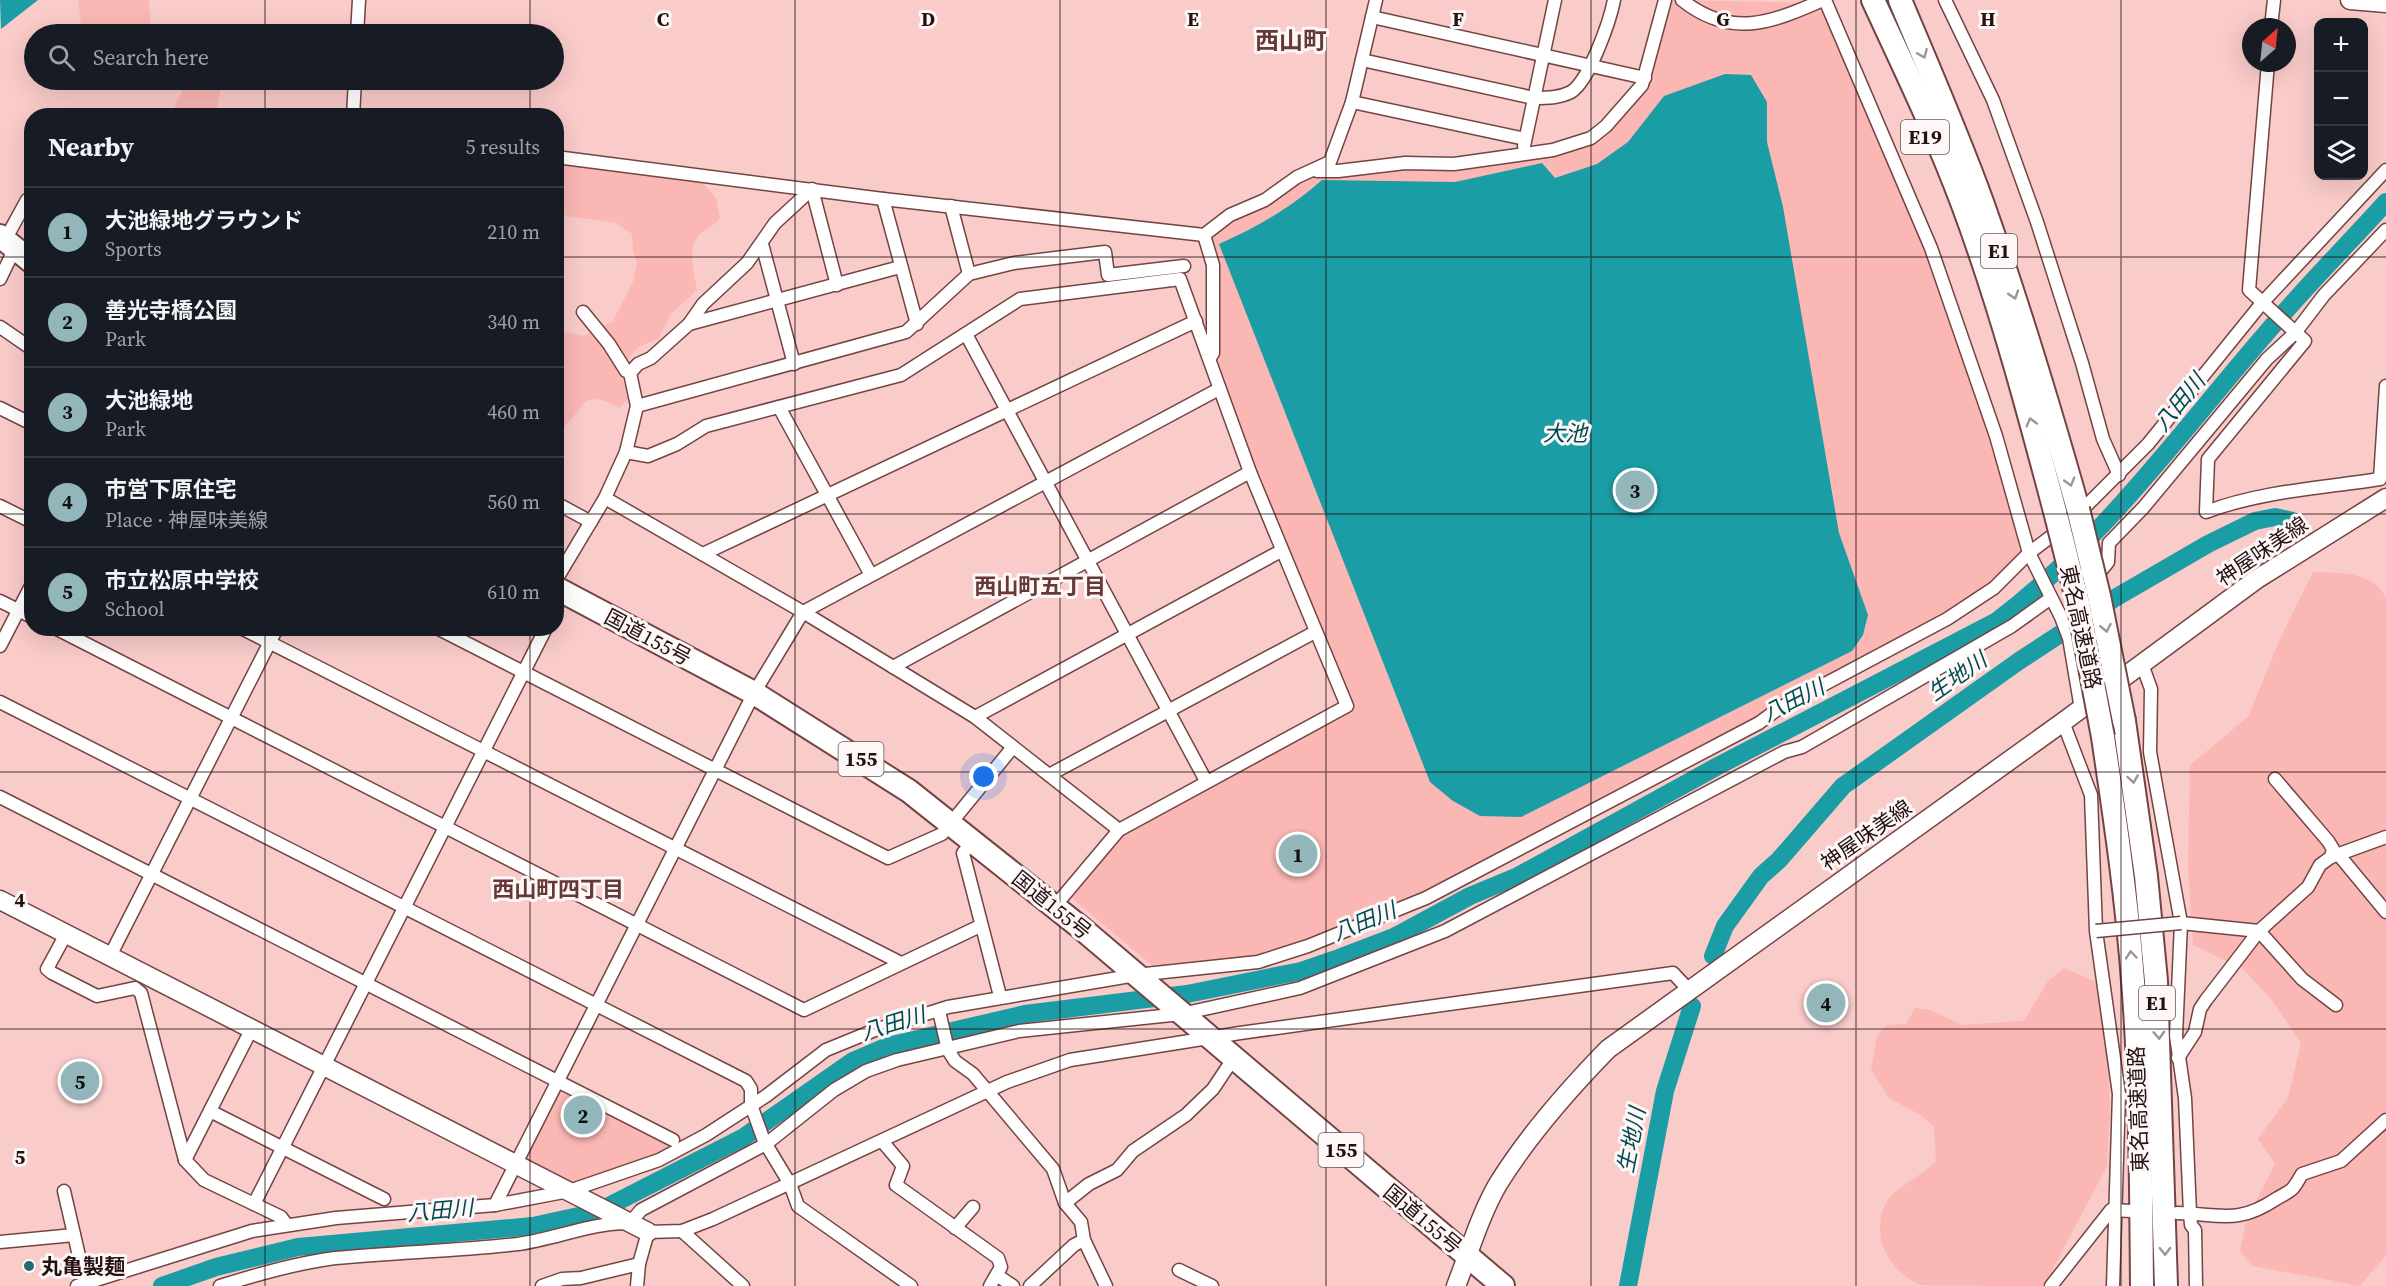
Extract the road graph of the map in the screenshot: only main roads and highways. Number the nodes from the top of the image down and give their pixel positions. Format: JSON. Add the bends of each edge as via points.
{"nodes":[{"id":1,"x":1860,"y":0,"type":"edge"},
{"id":2,"x":1873,"y":0,"type":"edge"},
{"id":3,"x":1900,"y":0,"type":"edge"},
{"id":4,"x":2350,"y":0,"type":"edge"},
{"id":5,"x":2386,"y":3,"type":"edge"},
{"id":6,"x":1987,"y":275,"type":"junction"},
{"id":7,"x":2386,"y":498,"type":"edge"},
{"id":8,"x":564,"y":595,"type":"edge"},
{"id":9,"x":0,"y":900,"type":"edge"},
{"id":10,"x":648,"y":1233,"type":"road end"},
{"id":11,"x":1468,"y":1256,"type":"junction"},
{"id":12,"x":1456,"y":1286,"type":"edge"},
{"id":13,"x":1503,"y":1286,"type":"edge"},
{"id":14,"x":2142,"y":1286,"type":"edge"},
{"id":15,"x":2166,"y":1286,"type":"edge"}],
"edges":[{"from":1,"to":6,"type":"highway","number":"E19"},
{"from":2,"to":6,"type":"highway","name":"東名高速道路","number":"E1","via":[[1933,131]]},
{"from":3,"to":15,"type":"highway","name":"東名高速道路","number":"E1","one_way":true,"bridge":true,"via":[[1999,249],[2045,393],[2099,596],[2124,721],[2146,876],[2156,981]]},
{"from":4,"to":5,"type":"main road"},
{"from":14,"to":6,"type":"highway","name":"東名高速道路","number":"E1","one_way":true,"bridge":true,"via":[[2133,982],[2124,880],[2103,737],[2078,603],[2057,519]]},
{"from":7,"to":11,"type":"main road","name":"神屋味美線","via":[[2257,579],[1608,1049],[1562,1096],[1497,1186]]},
{"from":8,"to":11,"type":"highway","name":"国道155号","number":"155","via":[[754,693],[856,756],[952,824],[1055,906]]},
{"from":9,"to":10,"type":"main road"},
{"from":11,"to":12,"type":"main road","name":"神屋味美線"},
{"from":11,"to":13,"type":"highway","name":"国道155号","number":"155"}]}
